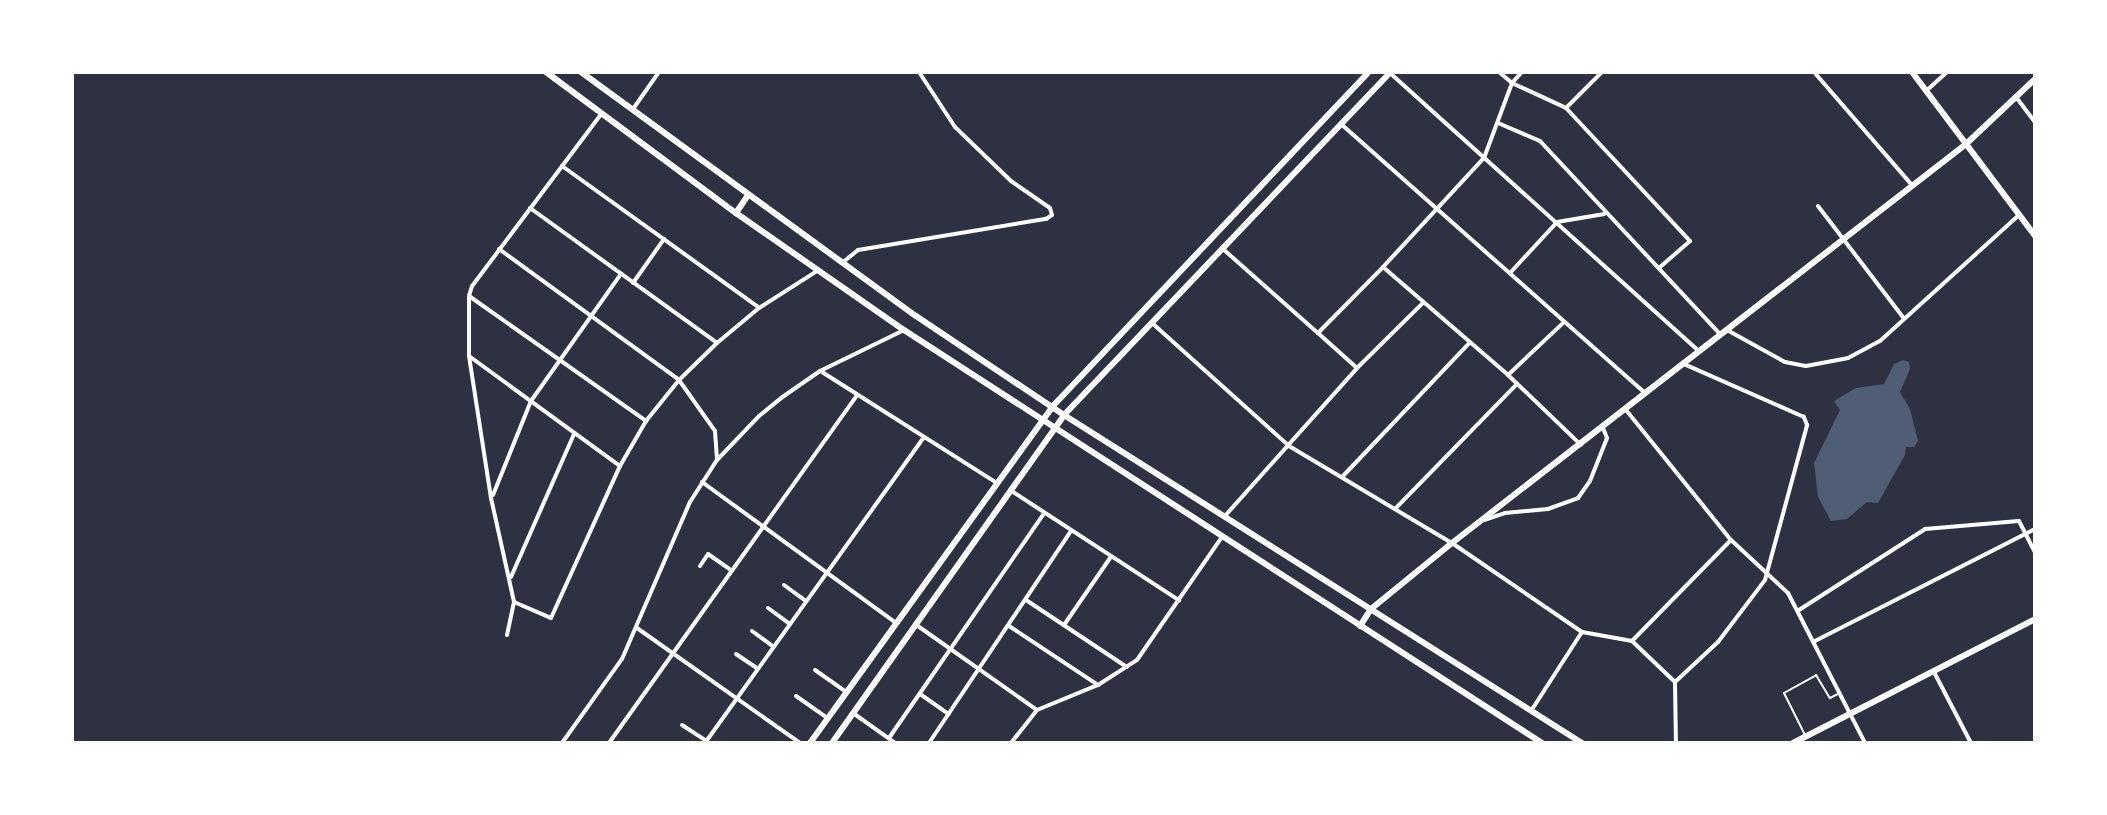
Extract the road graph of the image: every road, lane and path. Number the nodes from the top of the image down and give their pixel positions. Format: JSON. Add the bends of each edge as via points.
{"nodes":[{"id":1,"x":546,"y":72,"type":"edge"},
{"id":2,"x":581,"y":72,"type":"edge"},
{"id":3,"x":659,"y":72,"type":"edge"},
{"id":4,"x":919,"y":72,"type":"edge"},
{"id":5,"x":1369,"y":72,"type":"edge"},
{"id":6,"x":1390,"y":72,"type":"edge"},
{"id":7,"x":1499,"y":72,"type":"edge"},
{"id":8,"x":1522,"y":72,"type":"edge"},
{"id":9,"x":1602,"y":72,"type":"edge"},
{"id":10,"x":1814,"y":72,"type":"edge"},
{"id":11,"x":1912,"y":72,"type":"edge"},
{"id":12,"x":1947,"y":72,"type":"edge"},
{"id":13,"x":2035,"y":79,"type":"edge"},
{"id":14,"x":1512,"y":83,"type":"junction"},
{"id":15,"x":1926,"y":91,"type":"junction"},
{"id":16,"x":2016,"y":97,"type":"junction"},
{"id":17,"x":1566,"y":108,"type":"junction"},
{"id":18,"x":633,"y":110,"type":"junction"},
{"id":19,"x":602,"y":113,"type":"junction"},
{"id":20,"x":2035,"y":122,"type":"edge"},
{"id":21,"x":1498,"y":123,"type":"junction"},
{"id":22,"x":1341,"y":124,"type":"junction"},
{"id":23,"x":1966,"y":144,"type":"junction"},
{"id":24,"x":1484,"y":158,"type":"junction"},
{"id":25,"x":562,"y":166,"type":"junction"},
{"id":26,"x":1912,"y":186,"type":"junction"},
{"id":27,"x":748,"y":195,"type":"junction"},
{"id":28,"x":1818,"y":206,"type":"dead end"},
{"id":29,"x":530,"y":208,"type":"junction"},
{"id":30,"x":1435,"y":209,"type":"junction"},
{"id":31,"x":736,"y":213,"type":"junction"},
{"id":32,"x":1606,"y":213,"type":"junction"},
{"id":33,"x":2019,"y":215,"type":"junction"},
{"id":34,"x":1557,"y":222,"type":"junction"},
{"id":35,"x":2035,"y":236,"type":"edge"},
{"id":36,"x":664,"y":239,"type":"junction"},
{"id":37,"x":1844,"y":240,"type":"junction"},
{"id":38,"x":499,"y":249,"type":"junction"},
{"id":39,"x":1223,"y":249,"type":"junction"},
{"id":40,"x":842,"y":263,"type":"junction"},
{"id":41,"x":1383,"y":267,"type":"junction"},
{"id":42,"x":1660,"y":267,"type":"junction"},
{"id":43,"x":818,"y":270,"type":"junction"},
{"id":44,"x":1510,"y":273,"type":"junction"},
{"id":45,"x":621,"y":274,"type":"junction"},
{"id":46,"x":633,"y":283,"type":"junction"},
{"id":47,"x":469,"y":296,"type":"junction"},
{"id":48,"x":1423,"y":303,"type":"junction"},
{"id":49,"x":759,"y":308,"type":"junction"},
{"id":50,"x":591,"y":316,"type":"junction"},
{"id":51,"x":1903,"y":317,"type":"junction"},
{"id":52,"x":1565,"y":322,"type":"junction"},
{"id":53,"x":1152,"y":323,"type":"junction"},
{"id":54,"x":904,"y":330,"type":"junction"},
{"id":55,"x":1318,"y":333,"type":"junction"},
{"id":56,"x":1724,"y":333,"type":"junction"},
{"id":57,"x":717,"y":343,"type":"junction"},
{"id":58,"x":1469,"y":343,"type":"junction"},
{"id":59,"x":1700,"y":352,"type":"junction"},
{"id":60,"x":469,"y":356,"type":"junction"},
{"id":61,"x":559,"y":358,"type":"junction"},
{"id":62,"x":1684,"y":364,"type":"junction"},
{"id":63,"x":1357,"y":368,"type":"junction"},
{"id":64,"x":820,"y":371,"type":"junction"},
{"id":65,"x":1508,"y":375,"type":"junction"},
{"id":66,"x":679,"y":380,"type":"junction"},
{"id":67,"x":1517,"y":384,"type":"junction"},
{"id":68,"x":1646,"y":394,"type":"junction"},
{"id":69,"x":857,"y":395,"type":"junction"},
{"id":70,"x":531,"y":401,"type":"junction"},
{"id":71,"x":1052,"y":407,"type":"junction"},
{"id":72,"x":1626,"y":410,"type":"junction"},
{"id":73,"x":1064,"y":415,"type":"junction"},
{"id":74,"x":646,"y":421,"type":"junction"},
{"id":75,"x":1042,"y":421,"type":"junction"},
{"id":76,"x":1603,"y":428,"type":"junction"},
{"id":77,"x":1055,"y":430,"type":"junction"},
{"id":78,"x":574,"y":434,"type":"junction"},
{"id":79,"x":924,"y":437,"type":"junction"},
{"id":80,"x":1581,"y":445,"type":"junction"},
{"id":81,"x":1289,"y":446,"type":"junction"},
{"id":82,"x":717,"y":460,"type":"junction"},
{"id":83,"x":620,"y":466,"type":"junction"},
{"id":84,"x":1343,"y":476,"type":"junction"},
{"id":85,"x":702,"y":482,"type":"junction"},
{"id":86,"x":995,"y":482,"type":"junction"},
{"id":87,"x":1009,"y":490,"type":"junction"},
{"id":88,"x":491,"y":498,"type":"junction"},
{"id":89,"x":1395,"y":509,"type":"junction"},
{"id":90,"x":1044,"y":513,"type":"junction"},
{"id":91,"x":1224,"y":517,"type":"junction"},
{"id":92,"x":1482,"y":521,"type":"junction"},
{"id":93,"x":763,"y":528,"type":"junction"},
{"id":94,"x":2035,"y":529,"type":"edge"},
{"id":95,"x":1071,"y":531,"type":"junction"},
{"id":96,"x":2026,"y":534,"type":"junction"},
{"id":97,"x":1222,"y":537,"type":"junction"},
{"id":98,"x":1731,"y":540,"type":"junction"},
{"id":99,"x":1452,"y":543,"type":"junction"},
{"id":100,"x":2035,"y":553,"type":"edge"},
{"id":101,"x":1111,"y":557,"type":"junction"},
{"id":102,"x":700,"y":566,"type":"dead end"},
{"id":103,"x":1766,"y":569,"type":"junction"},
{"id":104,"x":732,"y":571,"type":"junction"},
{"id":105,"x":825,"y":572,"type":"junction"},
{"id":106,"x":510,"y":579,"type":"junction"},
{"id":107,"x":784,"y":585,"type":"dead end"},
{"id":108,"x":805,"y":600,"type":"junction"},
{"id":109,"x":1025,"y":600,"type":"junction"},
{"id":110,"x":1179,"y":600,"type":"junction"},
{"id":111,"x":514,"y":602,"type":"junction"},
{"id":112,"x":768,"y":608,"type":"dead end"},
{"id":113,"x":1371,"y":609,"type":"junction"},
{"id":114,"x":1799,"y":610,"type":"junction"},
{"id":115,"x":2035,"y":619,"type":"edge"},
{"id":116,"x":895,"y":622,"type":"junction"},
{"id":117,"x":789,"y":623,"type":"junction"},
{"id":118,"x":915,"y":624,"type":"junction"},
{"id":119,"x":1064,"y":625,"type":"junction"},
{"id":120,"x":1009,"y":626,"type":"junction"},
{"id":121,"x":1360,"y":626,"type":"junction"},
{"id":122,"x":637,"y":628,"type":"junction"},
{"id":123,"x":752,"y":631,"type":"dead end"},
{"id":124,"x":1582,"y":632,"type":"junction"},
{"id":125,"x":507,"y":635,"type":"dead end"},
{"id":126,"x":1632,"y":641,"type":"junction"},
{"id":127,"x":1815,"y":641,"type":"junction"},
{"id":128,"x":773,"y":646,"type":"junction"},
{"id":129,"x":950,"y":649,"type":"junction"},
{"id":130,"x":674,"y":654,"type":"junction"},
{"id":131,"x":736,"y":654,"type":"dead end"},
{"id":132,"x":1127,"y":667,"type":"junction"},
{"id":133,"x":757,"y":668,"type":"junction"},
{"id":134,"x":980,"y":669,"type":"junction"},
{"id":135,"x":815,"y":670,"type":"dead end"},
{"id":136,"x":1934,"y":672,"type":"junction"},
{"id":137,"x":1675,"y":682,"type":"junction"},
{"id":138,"x":1098,"y":685,"type":"junction"},
{"id":139,"x":846,"y":692,"type":"junction"},
{"id":140,"x":1839,"y":693,"type":"junction"},
{"id":141,"x":920,"y":694,"type":"junction"},
{"id":142,"x":796,"y":696,"type":"dead end"},
{"id":143,"x":736,"y":698,"type":"junction"},
{"id":144,"x":1037,"y":710,"type":"junction"},
{"id":145,"x":1531,"y":711,"type":"junction"},
{"id":146,"x":853,"y":713,"type":"junction"},
{"id":147,"x":1850,"y":713,"type":"junction"},
{"id":148,"x":949,"y":714,"type":"junction"},
{"id":149,"x":828,"y":718,"type":"junction"},
{"id":150,"x":682,"y":725,"type":"dead end"},
{"id":151,"x":1805,"y":736,"type":"junction"},
{"id":152,"x":889,"y":738,"type":"junction"},
{"id":153,"x":706,"y":742,"type":"edge"},
{"id":154,"x":562,"y":743,"type":"edge"},
{"id":155,"x":609,"y":743,"type":"edge"},
{"id":156,"x":800,"y":743,"type":"edge"},
{"id":157,"x":810,"y":743,"type":"edge"},
{"id":158,"x":832,"y":743,"type":"edge"},
{"id":159,"x":895,"y":743,"type":"edge"},
{"id":160,"x":929,"y":743,"type":"edge"},
{"id":161,"x":1011,"y":743,"type":"edge"},
{"id":162,"x":1542,"y":743,"type":"edge"},
{"id":163,"x":1582,"y":743,"type":"edge"},
{"id":164,"x":1676,"y":743,"type":"edge"},
{"id":165,"x":1793,"y":743,"type":"edge"},
{"id":166,"x":1865,"y":743,"type":"edge"},
{"id":167,"x":1971,"y":743,"type":"edge"}],
"edges":[{"from":1,"to":19,"type":"street"},
{"from":2,"to":18,"type":"street"},
{"from":3,"to":18,"type":"street"},
{"from":4,"to":40,"type":"street","via":[[955,127],[1052,215],[858,250]]},
{"from":5,"to":71,"type":"street"},
{"from":6,"to":22,"type":"street"},
{"from":6,"to":24,"type":"street"},
{"from":7,"to":14,"type":"street"},
{"from":8,"to":14,"type":"street"},
{"from":9,"to":17,"type":"street"},
{"from":10,"to":26,"type":"street"},
{"from":11,"to":15,"type":"street"},
{"from":12,"to":15,"type":"street"},
{"from":13,"to":16,"type":"street"},
{"from":14,"to":17,"type":"street"},
{"from":14,"to":21,"type":"street"},
{"from":15,"to":23,"type":"street"},
{"from":16,"to":20,"type":"street"},
{"from":16,"to":23,"type":"street"},
{"from":17,"to":42,"type":"street","via":[[1690,241]]},
{"from":18,"to":27,"type":"street"},
{"from":19,"to":25,"type":"street"},
{"from":19,"to":31,"type":"street"},
{"from":21,"to":24,"type":"street"},
{"from":21,"to":32,"type":"street","via":[[1540,141]]},
{"from":22,"to":30,"type":"street"},
{"from":22,"to":39,"type":"street"},
{"from":23,"to":26,"type":"street"},
{"from":23,"to":33,"type":"street"},
{"from":24,"to":30,"type":"street"},
{"from":24,"to":34,"type":"street"},
{"from":25,"to":29,"type":"street"},
{"from":25,"to":36,"type":"street"},
{"from":26,"to":37,"type":"street"},
{"from":27,"to":31,"type":"street"},
{"from":27,"to":40,"type":"street"},
{"from":28,"to":37,"type":"street"},
{"from":29,"to":38,"type":"street"},
{"from":29,"to":45,"type":"street"},
{"from":30,"to":41,"type":"street"},
{"from":30,"to":44,"type":"street"},
{"from":31,"to":43,"type":"street"},
{"from":32,"to":34,"type":"street"},
{"from":32,"to":42,"type":"street"},
{"from":33,"to":35,"type":"street"},
{"from":33,"to":51,"type":"street"},
{"from":34,"to":44,"type":"street"},
{"from":34,"to":59,"type":"street"},
{"from":36,"to":46,"type":"street"},
{"from":36,"to":49,"type":"street"},
{"from":37,"to":51,"type":"street"},
{"from":37,"to":56,"type":"street"},
{"from":38,"to":47,"type":"street"},
{"from":38,"to":50,"type":"street"},
{"from":39,"to":53,"type":"street"},
{"from":39,"to":55,"type":"street"},
{"from":40,"to":71,"type":"street"},
{"from":41,"to":48,"type":"street"},
{"from":41,"to":55,"type":"street"},
{"from":42,"to":56,"type":"street"},
{"from":43,"to":49,"type":"street"},
{"from":43,"to":54,"type":"street"},
{"from":44,"to":52,"type":"street"},
{"from":45,"to":46,"type":"street"},
{"from":45,"to":50,"type":"street"},
{"from":46,"to":57,"type":"street"},
{"from":47,"to":60,"type":"street"},
{"from":47,"to":61,"type":"street"},
{"from":48,"to":58,"type":"street"},
{"from":48,"to":63,"type":"street"},
{"from":49,"to":57,"type":"street"},
{"from":50,"to":61,"type":"street"},
{"from":50,"to":66,"type":"street"},
{"from":51,"to":56,"type":"street","via":[[1865,350],[1817,365],[1785,362]]},
{"from":52,"to":65,"type":"street"},
{"from":52,"to":68,"type":"street"},
{"from":53,"to":73,"type":"street"},
{"from":53,"to":81,"type":"street"},
{"from":54,"to":64,"type":"street"},
{"from":54,"to":75,"type":"street"},
{"from":55,"to":63,"type":"street"},
{"from":56,"to":59,"type":"street"},
{"from":57,"to":66,"type":"street"},
{"from":58,"to":65,"type":"street"},
{"from":58,"to":84,"type":"street"},
{"from":59,"to":62,"type":"street"},
{"from":60,"to":70,"type":"street"},
{"from":60,"to":88,"type":"street"},
{"from":61,"to":70,"type":"street"},
{"from":61,"to":74,"type":"street"},
{"from":62,"to":68,"type":"street"},
{"from":62,"to":103,"type":"street","via":[[1804,417],[1807,425]]},
{"from":63,"to":81,"type":"street"},
{"from":64,"to":69,"type":"street"},
{"from":64,"to":82,"type":"street","via":[[759,416]]},
{"from":65,"to":67,"type":"street"},
{"from":66,"to":74,"type":"street"},
{"from":66,"to":82,"type":"street","via":[[715,431]]},
{"from":67,"to":80,"type":"street"},
{"from":67,"to":89,"type":"street"},
{"from":68,"to":72,"type":"street"},
{"from":69,"to":79,"type":"street"},
{"from":69,"to":93,"type":"street"},
{"from":70,"to":78,"type":"street"},
{"from":70,"to":88,"type":"street"},
{"from":71,"to":73,"type":"street"},
{"from":71,"to":75,"type":"street"},
{"from":72,"to":76,"type":"street"},
{"from":72,"to":98,"type":"street"},
{"from":73,"to":77,"type":"street"},
{"from":73,"to":91,"type":"street"},
{"from":74,"to":83,"type":"street"},
{"from":75,"to":77,"type":"street"},
{"from":75,"to":86,"type":"street"},
{"from":76,"to":80,"type":"street"},
{"from":76,"to":92,"type":"street","via":[[1607,438],[1578,498]]},
{"from":77,"to":87,"type":"street"},
{"from":77,"to":97,"type":"street"},
{"from":78,"to":83,"type":"street"},
{"from":78,"to":106,"type":"street"},
{"from":79,"to":86,"type":"street"},
{"from":79,"to":105,"type":"street"},
{"from":80,"to":92,"type":"street"},
{"from":81,"to":84,"type":"street"},
{"from":81,"to":91,"type":"street"},
{"from":82,"to":85,"type":"street"},
{"from":83,"to":111,"type":"street","via":[[551,618]]},
{"from":84,"to":89,"type":"street"},
{"from":85,"to":93,"type":"street"},
{"from":85,"to":122,"type":"street"},
{"from":86,"to":116,"type":"street"},
{"from":87,"to":90,"type":"street"},
{"from":87,"to":118,"type":"street"},
{"from":88,"to":106,"type":"street"},
{"from":89,"to":99,"type":"street"},
{"from":90,"to":95,"type":"street"},
{"from":90,"to":129,"type":"street"},
{"from":91,"to":113,"type":"street"},
{"from":92,"to":99,"type":"street"},
{"from":93,"to":104,"type":"street"},
{"from":93,"to":105,"type":"street"},
{"from":94,"to":96,"type":"street"},
{"from":95,"to":101,"type":"street"},
{"from":95,"to":109,"type":"street"},
{"from":96,"to":100,"type":"street"},
{"from":96,"to":114,"type":"street","via":[[2019,521],[1925,529]]},
{"from":96,"to":127,"type":"street"},
{"from":97,"to":110,"type":"street"},
{"from":97,"to":121,"type":"street"},
{"from":98,"to":103,"type":"street"},
{"from":98,"to":126,"type":"street"},
{"from":99,"to":113,"type":"street"},
{"from":99,"to":124,"type":"street"},
{"from":101,"to":110,"type":"street"},
{"from":101,"to":119,"type":"street"},
{"from":102,"to":104,"type":"street","via":[[708,554]]},
{"from":103,"to":114,"type":"street"},
{"from":103,"to":137,"type":"street","via":[[1765,580],[1718,642]]},
{"from":104,"to":130,"type":"street"},
{"from":105,"to":108,"type":"street"},
{"from":105,"to":116,"type":"street"},
{"from":106,"to":111,"type":"street"},
{"from":107,"to":108,"type":"street"},
{"from":108,"to":117,"type":"street"},
{"from":109,"to":119,"type":"street"},
{"from":109,"to":120,"type":"street"},
{"from":110,"to":132,"type":"street","via":[[1152,642]]},
{"from":111,"to":125,"type":"street"},
{"from":112,"to":117,"type":"street"},
{"from":113,"to":121,"type":"street"},
{"from":113,"to":145,"type":"street"},
{"from":114,"to":127,"type":"street"},
{"from":115,"to":136,"type":"street"},
{"from":116,"to":139,"type":"street"},
{"from":117,"to":128,"type":"street"},
{"from":118,"to":129,"type":"street"},
{"from":118,"to":146,"type":"street"},
{"from":119,"to":132,"type":"street"},
{"from":120,"to":134,"type":"street"},
{"from":120,"to":138,"type":"street"},
{"from":121,"to":162,"type":"street"},
{"from":122,"to":130,"type":"street"},
{"from":122,"to":154,"type":"street","via":[[622,659]]},
{"from":123,"to":128,"type":"street"},
{"from":124,"to":126,"type":"street"},
{"from":124,"to":145,"type":"street"},
{"from":126,"to":137,"type":"street"},
{"from":127,"to":140,"type":"street"},
{"from":128,"to":133,"type":"street"},
{"from":129,"to":134,"type":"street"},
{"from":129,"to":141,"type":"street"},
{"from":130,"to":143,"type":"street"},
{"from":130,"to":155,"type":"street"},
{"from":131,"to":133,"type":"street"},
{"from":132,"to":138,"type":"street"},
{"from":133,"to":143,"type":"street"},
{"from":134,"to":144,"type":"street"},
{"from":134,"to":148,"type":"street"},
{"from":135,"to":139,"type":"street"},
{"from":136,"to":147,"type":"street"},
{"from":136,"to":167,"type":"street"},
{"from":137,"to":164,"type":"street"},
{"from":138,"to":144,"type":"street"},
{"from":139,"to":149,"type":"street"},
{"from":140,"to":147,"type":"street"},
{"from":140,"to":151,"type":"lane","via":[[1830,698],[1816,675],[1784,693]]},
{"from":141,"to":148,"type":"street"},
{"from":141,"to":152,"type":"street"},
{"from":142,"to":149,"type":"street"},
{"from":143,"to":153,"type":"street"},
{"from":143,"to":156,"type":"street"},
{"from":144,"to":161,"type":"street"},
{"from":145,"to":163,"type":"street"},
{"from":146,"to":152,"type":"street"},
{"from":146,"to":158,"type":"street"},
{"from":147,"to":151,"type":"street"},
{"from":147,"to":166,"type":"street"},
{"from":148,"to":160,"type":"street"},
{"from":149,"to":157,"type":"street"},
{"from":150,"to":153,"type":"street"},
{"from":151,"to":165,"type":"street"},
{"from":152,"to":159,"type":"street"}]}
